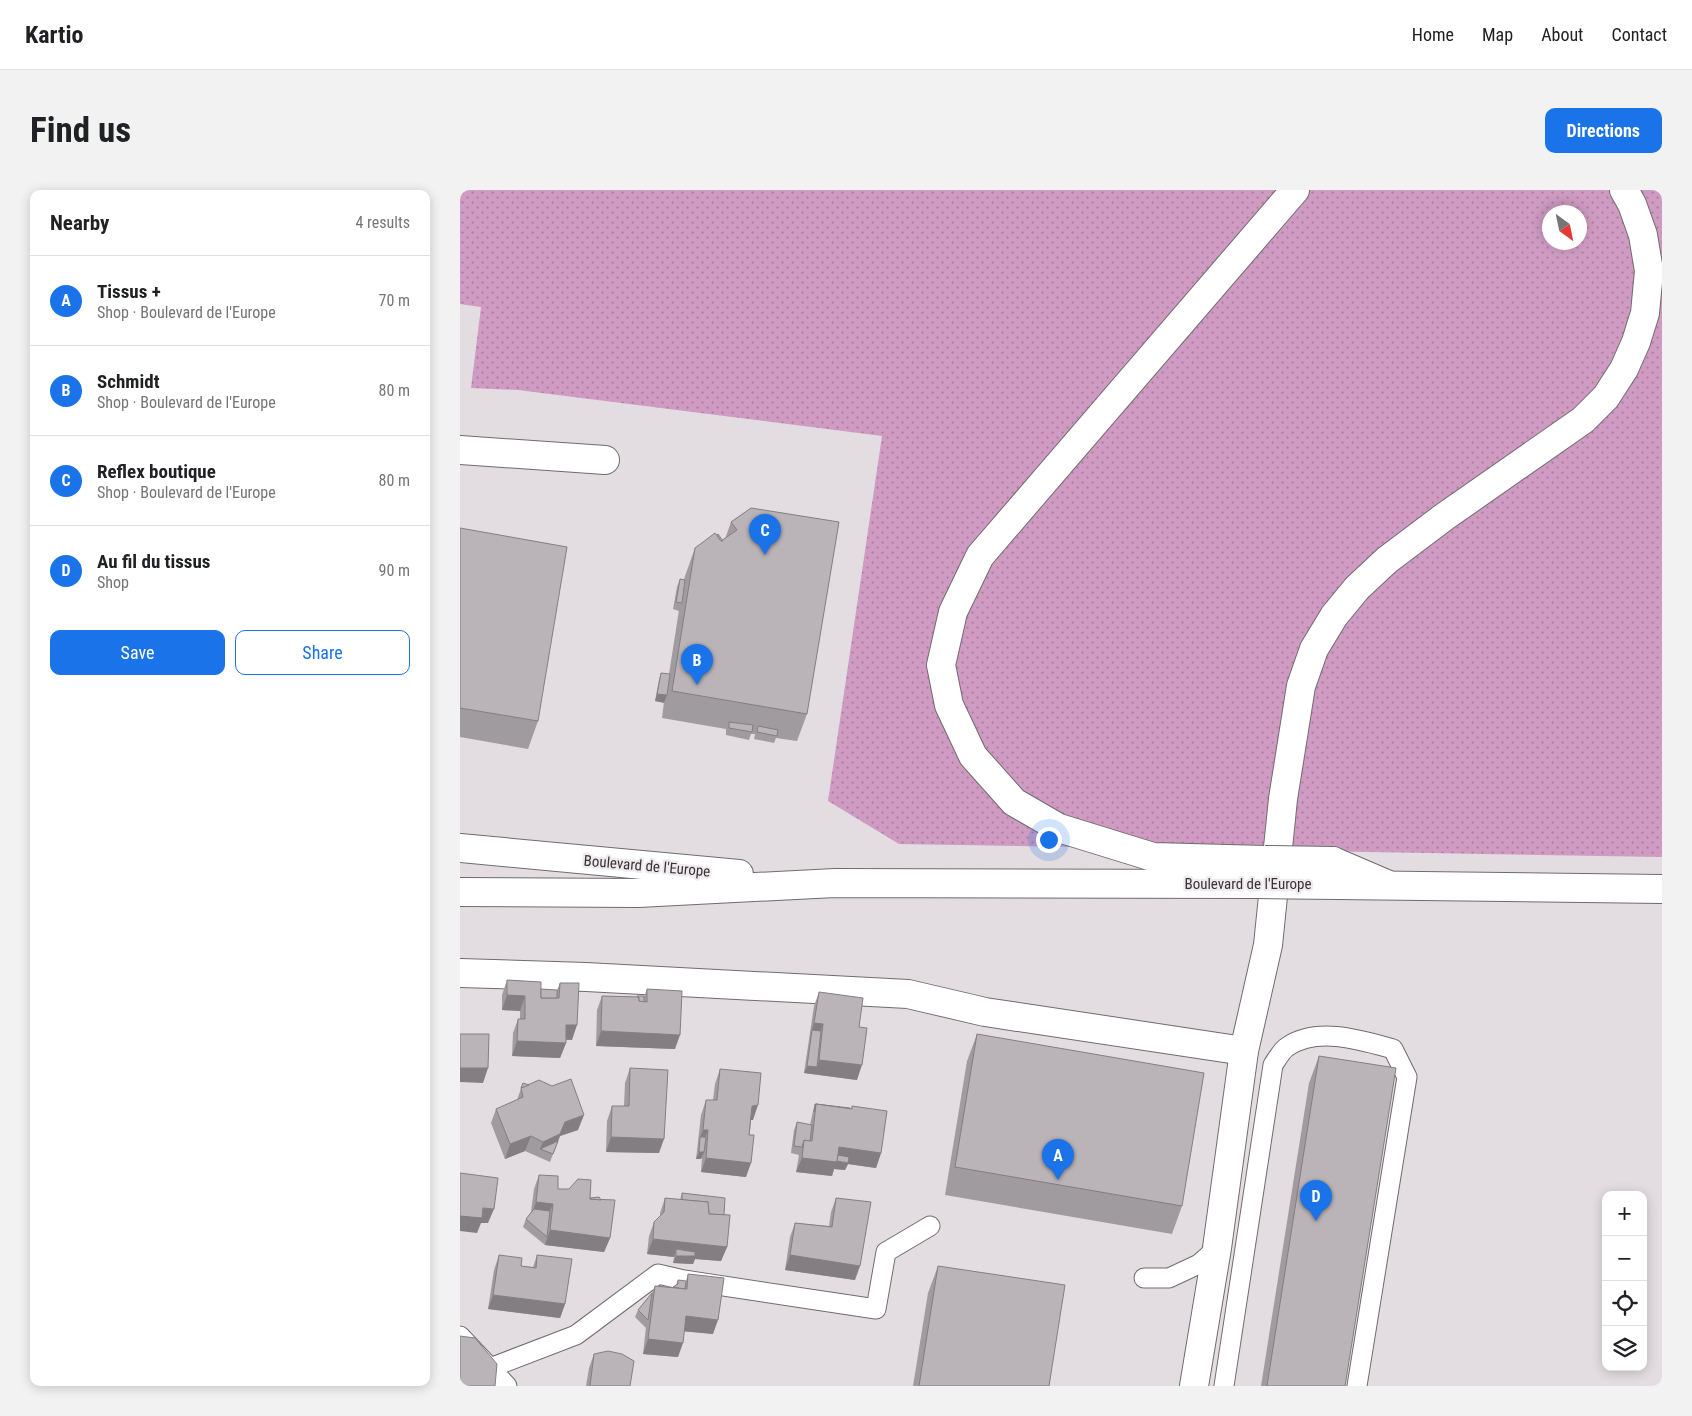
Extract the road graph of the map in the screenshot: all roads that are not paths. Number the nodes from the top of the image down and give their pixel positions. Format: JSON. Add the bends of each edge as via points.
{"nodes":[{"id":1,"x":1295,"y":190,"type":"edge"},
{"id":2,"x":1624,"y":190,"type":"edge"},
{"id":3,"x":460,"y":450,"type":"edge"},
{"id":4,"x":605,"y":460,"type":"dead end"},
{"id":5,"x":460,"y":848,"type":"edge"},
{"id":6,"x":1261,"y":872,"type":"junction"},
{"id":7,"x":835,"y":883,"type":"junction"},
{"id":8,"x":1662,"y":889,"type":"edge"},
{"id":9,"x":460,"y":892,"type":"edge"},
{"id":10,"x":460,"y":973,"type":"edge"},
{"id":11,"x":1244,"y":1051,"type":"junction"},
{"id":12,"x":930,"y":1226,"type":"dead end"},
{"id":13,"x":1217,"y":1248,"type":"junction"},
{"id":14,"x":1144,"y":1278,"type":"dead end"},
{"id":15,"x":460,"y":1336,"type":"edge"},
{"id":16,"x":490,"y":1368,"type":"junction"},
{"id":17,"x":1190,"y":1380,"type":"edge"},
{"id":18,"x":507,"y":1386,"type":"edge"},
{"id":19,"x":1224,"y":1386,"type":"edge"},
{"id":20,"x":1358,"y":1386,"type":"edge"}],
"edges":[{"from":1,"to":6,"type":"street","via":[[980,556],[953,612],[941,665],[950,704],[973,756],[1014,802],[1059,828],[1153,857]]},
{"from":2,"to":11,"type":"street","via":[[1643,235],[1649,271],[1645,312],[1636,342],[1606,397],[1583,420],[1387,560],[1356,588],[1314,649],[1301,686],[1283,799],[1268,944]]},
{"from":3,"to":4,"type":"street"},
{"from":5,"to":7,"type":"street","name":"Boulevard de l'Europe"},
{"from":6,"to":7,"type":"street","name":"Boulevard de l'Europe"},
{"from":6,"to":8,"type":"street","name":"Boulevard de l'Europe","bridge":true,"via":[[1335,873],[1389,885]]},
{"from":7,"to":9,"type":"street","name":"Boulevard de l'Europe","via":[[638,893]]},
{"from":10,"to":11,"type":"street","via":[[908,994],[985,1012]]},
{"from":11,"to":13,"type":"street"},
{"from":12,"to":16,"type":"lane","via":[[886,1252],[876,1309],[658,1274],[576,1335]]},
{"from":13,"to":14,"type":"lane","via":[[1199,1264],[1169,1278]]},
{"from":13,"to":17,"type":"street"},
{"from":15,"to":16,"type":"lane"},
{"from":16,"to":18,"type":"lane"},
{"from":19,"to":20,"type":"lane","via":[[1273,1065],[1286,1047],[1307,1037],[1348,1037],[1393,1049],[1407,1077]]}]}
